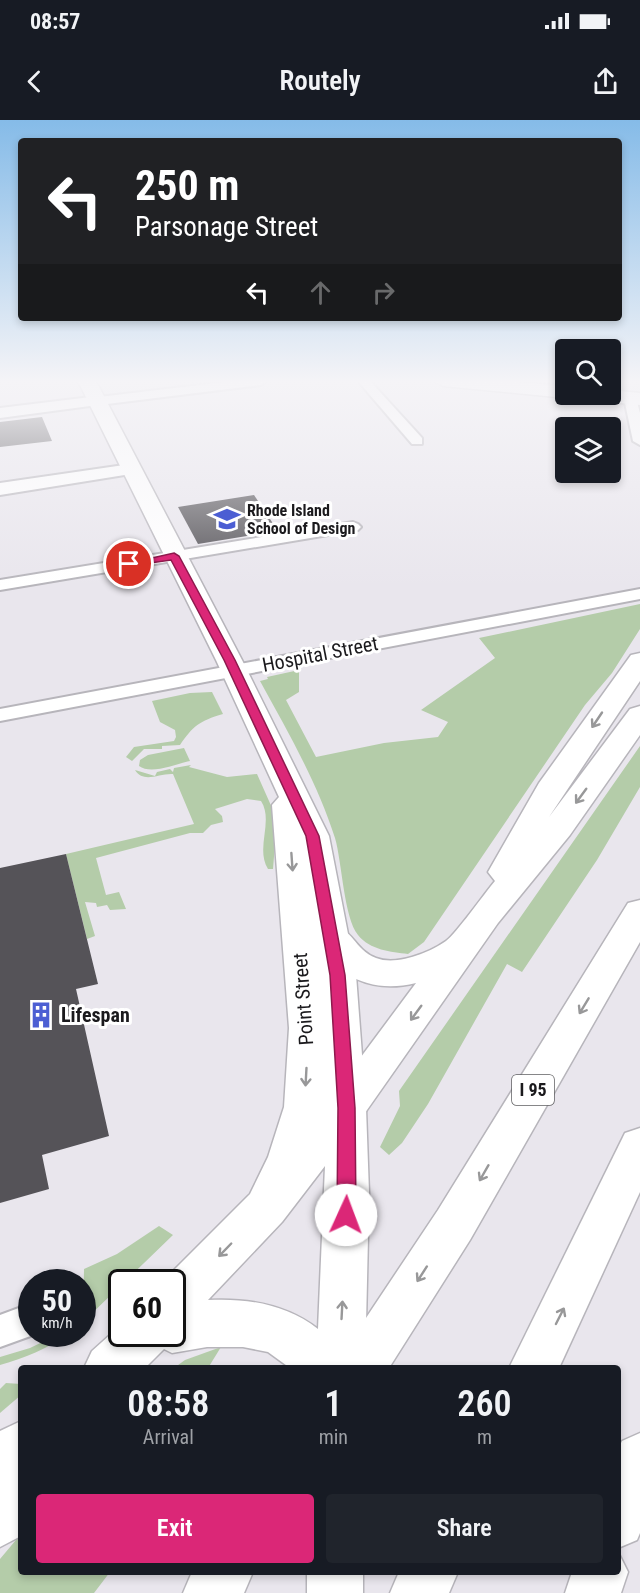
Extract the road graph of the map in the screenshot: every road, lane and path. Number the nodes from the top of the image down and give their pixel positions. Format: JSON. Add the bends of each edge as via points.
{"nodes":[{"id":1,"x":122,"y":450,"type":"edge"},
{"id":2,"x":131,"y":469,"type":"junction"},
{"id":3,"x":0,"y":489,"type":"edge"},
{"id":4,"x":353,"y":527,"type":"dead end"},
{"id":5,"x":174,"y":556,"type":"junction"},
{"id":6,"x":0,"y":585,"type":"edge"},
{"id":7,"x":640,"y":594,"type":"edge"},
{"id":8,"x":636,"y":667,"type":"edge"},
{"id":9,"x":234,"y":670,"type":"junction"},
{"id":10,"x":640,"y":714,"type":"edge"},
{"id":11,"x":0,"y":715,"type":"edge"},
{"id":12,"x":286,"y":782,"type":"junction"},
{"id":13,"x":640,"y":891,"type":"edge"},
{"id":14,"x":640,"y":912,"type":"edge"},
{"id":15,"x":486,"y":914,"type":"junction"},
{"id":16,"x":332,"y":938,"type":"junction"},
{"id":17,"x":462,"y":948,"type":"junction"},
{"id":18,"x":614,"y":955,"type":"junction"},
{"id":19,"x":346,"y":1108,"type":"junction"},
{"id":20,"x":640,"y":1146,"type":"edge"},
{"id":21,"x":266,"y":1208,"type":"junction"},
{"id":22,"x":186,"y":1291,"type":"edge"},
{"id":23,"x":18,"y":1324,"type":"edge"},
{"id":24,"x":186,"y":1328,"type":"edge"},
{"id":25,"x":0,"y":1331,"type":"edge"},
{"id":26,"x":319,"y":1365,"type":"edge"},
{"id":27,"x":340,"y":1365,"type":"edge"},
{"id":28,"x":363,"y":1365,"type":"edge"},
{"id":29,"x":535,"y":1365,"type":"edge"},
{"id":30,"x":18,"y":1450,"type":"edge"},
{"id":31,"x":640,"y":1459,"type":"edge"},
{"id":32,"x":0,"y":1466,"type":"edge"},
{"id":33,"x":18,"y":1496,"type":"edge"},
{"id":34,"x":621,"y":1513,"type":"edge"},
{"id":35,"x":0,"y":1520,"type":"edge"},
{"id":36,"x":223,"y":1575,"type":"edge"},
{"id":37,"x":336,"y":1575,"type":"edge"},
{"id":38,"x":427,"y":1575,"type":"edge"},
{"id":39,"x":599,"y":1575,"type":"edge"},
{"id":40,"x":211,"y":1593,"type":"edge"},
{"id":41,"x":335,"y":1593,"type":"edge"},
{"id":42,"x":418,"y":1593,"type":"edge"},
{"id":43,"x":593,"y":1593,"type":"edge"}],
"edges":[{"from":1,"to":2,"type":"main road","name":"Point Street"},
{"from":2,"to":3,"type":"street"},
{"from":2,"to":5,"type":"main road","name":"Point Street"},
{"from":4,"to":5,"type":"street"},
{"from":5,"to":6,"type":"street"},
{"from":5,"to":9,"type":"main road","name":"Point Street"},
{"from":7,"to":9,"type":"street","name":"Hospital Street"},
{"from":8,"to":15,"type":"main road","one_way":true,"via":[[534,818]]},
{"from":9,"to":11,"type":"street","name":"Hospital Street"},
{"from":9,"to":12,"type":"main road","name":"Point Street"},
{"from":10,"to":15,"type":"main road","one_way":true,"via":[[559,827]]},
{"from":12,"to":16,"type":"main road","name":"Point Street","via":[[312,836]]},
{"from":12,"to":21,"type":"main road","name":"Point Street","one_way":true,"via":[[308,1028],[304,1107],[289,1158]]},
{"from":13,"to":18,"type":"main road"},
{"from":14,"to":18,"type":"main road","number":"I 95"},
{"from":15,"to":17,"type":"main road"},
{"from":16,"to":17,"type":"main road","via":[[351,960],[373,971],[402,973],[426,968]]},
{"from":16,"to":19,"type":"main road","name":"Point Street"},
{"from":17,"to":19,"type":"main road","one_way":true},
{"from":18,"to":28,"type":"main road","number":"I 95","one_way":true,"via":[[454,1225]]},
{"from":19,"to":21,"type":"main road"},
{"from":27,"to":19,"type":"main road","name":"Point Street","one_way":true,"via":[[348,1193]]},
{"from":29,"to":20,"type":"main road","one_way":true},
{"from":21,"to":22,"type":"main road","one_way":true},
{"from":23,"to":25,"type":"street"},
{"from":24,"to":26,"type":"main road","via":[[200,1324],[238,1323],[267,1329],[294,1338]]},
{"from":30,"to":32,"type":"main road"},
{"from":31,"to":34,"type":"main road"},
{"from":33,"to":35,"type":"main road"},
{"from":36,"to":40,"type":"main road"},
{"from":37,"to":41,"type":"main road"},
{"from":38,"to":42,"type":"main road"},
{"from":39,"to":43,"type":"main road"}]}
